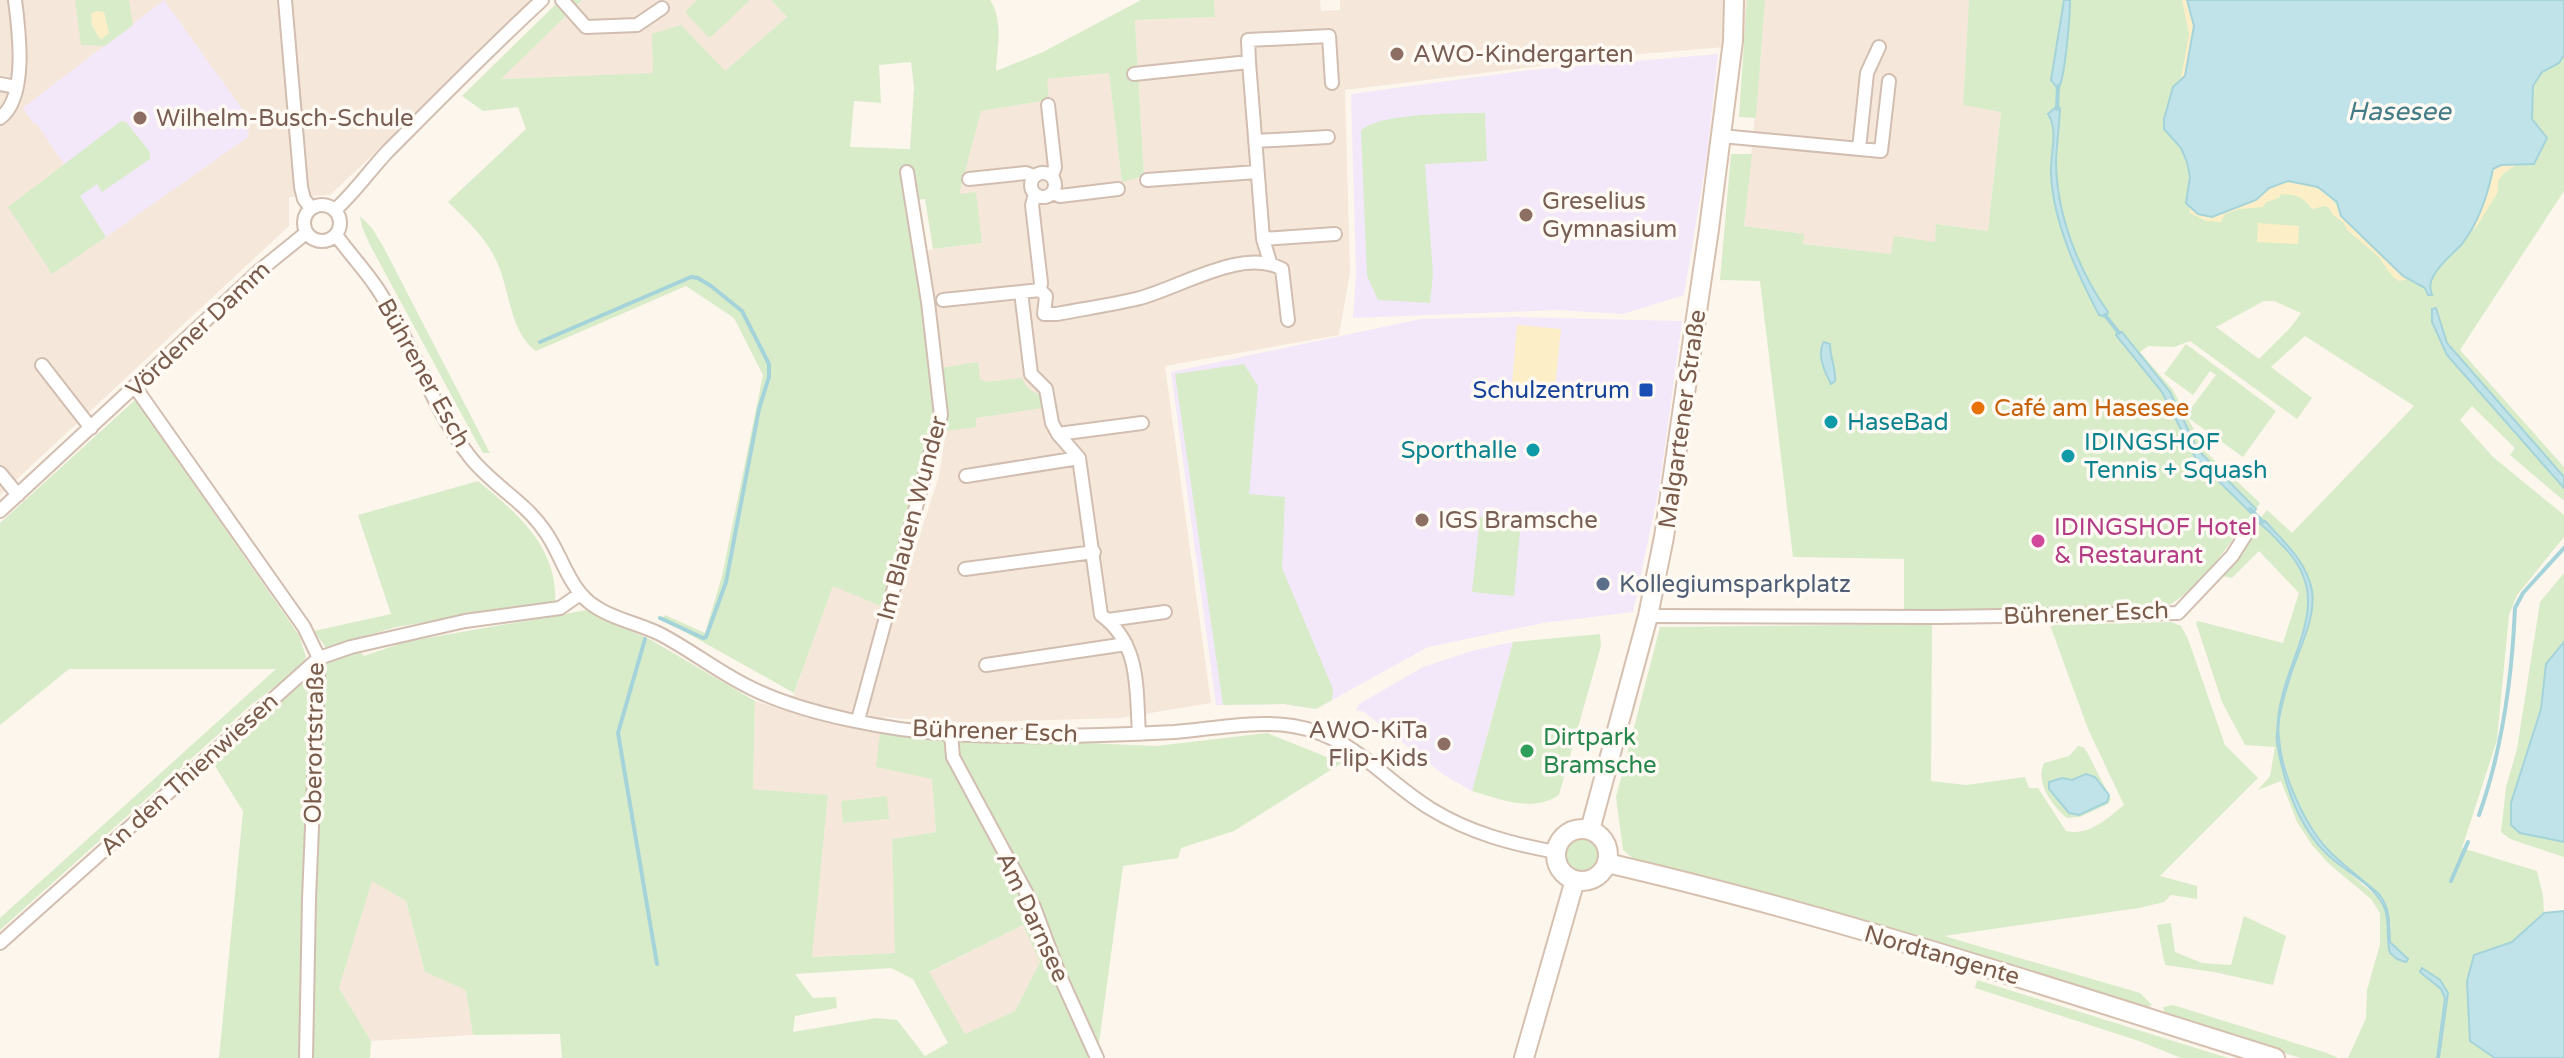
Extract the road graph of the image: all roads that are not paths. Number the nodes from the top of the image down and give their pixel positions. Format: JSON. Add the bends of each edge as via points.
{"nodes":[{"id":1,"x":15,"y":0,"type":"edge"},
{"id":2,"x":285,"y":0,"type":"edge"},
{"id":3,"x":542,"y":0,"type":"edge"},
{"id":4,"x":562,"y":0,"type":"edge"},
{"id":5,"x":1734,"y":0,"type":"edge"},
{"id":6,"x":662,"y":8,"type":"dead end"},
{"id":7,"x":1879,"y":47,"type":"dead end"},
{"id":8,"x":1249,"y":62,"type":"junction"},
{"id":9,"x":1134,"y":74,"type":"dead end"},
{"id":10,"x":1889,"y":81,"type":"dead end"},
{"id":11,"x":1332,"y":83,"type":"dead end"},
{"id":12,"x":0,"y":84,"type":"edge"},
{"id":13,"x":16,"y":87,"type":"junction"},
{"id":14,"x":1048,"y":105,"type":"dead end"},
{"id":15,"x":0,"y":118,"type":"edge"},
{"id":16,"x":1721,"y":136,"type":"junction"},
{"id":17,"x":1328,"y":137,"type":"dead end"},
{"id":18,"x":1255,"y":141,"type":"junction"},
{"id":19,"x":1859,"y":149,"type":"junction"},
{"id":20,"x":907,"y":172,"type":"dead end"},
{"id":21,"x":1257,"y":172,"type":"junction"},
{"id":22,"x":1034,"y":176,"type":"junction"},
{"id":23,"x":1052,"y":176,"type":"junction"},
{"id":24,"x":969,"y":179,"type":"dead end"},
{"id":25,"x":1147,"y":180,"type":"dead end"},
{"id":26,"x":1118,"y":189,"type":"dead end"},
{"id":27,"x":1052,"y":193,"type":"junction"},
{"id":28,"x":1035,"y":194,"type":"junction"},
{"id":29,"x":311,"y":208,"type":"junction"},
{"id":30,"x":335,"y":210,"type":"junction"},
{"id":31,"x":306,"y":233,"type":"junction"},
{"id":32,"x":1335,"y":234,"type":"dead end"},
{"id":33,"x":336,"y":235,"type":"junction"},
{"id":34,"x":1263,"y":239,"type":"junction"},
{"id":35,"x":1270,"y":262,"type":"junction"},
{"id":36,"x":1040,"y":290,"type":"junction"},
{"id":37,"x":1021,"y":292,"type":"junction"},
{"id":38,"x":943,"y":300,"type":"dead end"},
{"id":39,"x":1044,"y":314,"type":"junction"},
{"id":40,"x":1025,"y":320,"type":"junction"},
{"id":41,"x":1288,"y":320,"type":"dead end"},
{"id":42,"x":42,"y":365,"type":"dead end"},
{"id":43,"x":135,"y":387,"type":"junction"},
{"id":44,"x":1142,"y":423,"type":"dead end"},
{"id":45,"x":91,"y":428,"type":"junction"},
{"id":46,"x":1058,"y":434,"type":"junction"},
{"id":47,"x":1079,"y":458,"type":"junction"},
{"id":48,"x":0,"y":473,"type":"edge"},
{"id":49,"x":966,"y":476,"type":"dead end"},
{"id":50,"x":18,"y":495,"type":"junction"},
{"id":51,"x":0,"y":511,"type":"edge"},
{"id":52,"x":2246,"y":534,"type":"dead end"},
{"id":53,"x":1094,"y":552,"type":"junction"},
{"id":54,"x":965,"y":569,"type":"dead end"},
{"id":55,"x":580,"y":594,"type":"junction"},
{"id":56,"x":1165,"y":612,"type":"dead end"},
{"id":57,"x":1648,"y":616,"type":"junction"},
{"id":58,"x":1108,"y":620,"type":"junction"},
{"id":59,"x":1126,"y":644,"type":"junction"},
{"id":60,"x":319,"y":658,"type":"junction"},
{"id":61,"x":986,"y":665,"type":"dead end"},
{"id":62,"x":858,"y":720,"type":"junction"},
{"id":63,"x":951,"y":734,"type":"junction"},
{"id":64,"x":1139,"y":734,"type":"junction"},
{"id":65,"x":1590,"y":830,"type":"junction"},
{"id":66,"x":1556,"y":852,"type":"junction"},
{"id":67,"x":1607,"y":863,"type":"junction"},
{"id":68,"x":1575,"y":880,"type":"junction"},
{"id":69,"x":0,"y":943,"type":"edge"},
{"id":70,"x":306,"y":1058,"type":"edge"},
{"id":71,"x":1097,"y":1058,"type":"edge"},
{"id":72,"x":1524,"y":1058,"type":"edge"},
{"id":73,"x":2275,"y":1058,"type":"edge"}],
"edges":[{"from":1,"to":13,"type":"street","via":[[21,50]]},
{"from":2,"to":29,"type":"street","via":[[301,187]]},
{"from":3,"to":30,"type":"street"},
{"from":4,"to":6,"type":"street","via":[[586,27],[637,25]]},
{"from":5,"to":16,"type":"street","name":"Malgartener Straße"},
{"from":7,"to":19,"type":"street","via":[[1867,73]]},
{"from":8,"to":9,"type":"street"},
{"from":8,"to":11,"type":"street","via":[[1248,40],[1329,36]]},
{"from":8,"to":18,"type":"street"},
{"from":10,"to":19,"type":"street","via":[[1881,151]]},
{"from":12,"to":13,"type":"street"},
{"from":13,"to":15,"type":"street"},
{"from":14,"to":23,"type":"street"},
{"from":16,"to":19,"type":"street"},
{"from":16,"to":57,"type":"street","name":"Malgartener Straße","via":[[1674,477]]},
{"from":17,"to":18,"type":"street"},
{"from":18,"to":21,"type":"street"},
{"from":20,"to":62,"type":"street","name":"Im Blauen Wunder","via":[[941,415]]},
{"from":21,"to":25,"type":"street"},
{"from":21,"to":34,"type":"street"},
{"from":22,"to":23,"type":"street"},
{"from":22,"to":24,"type":"street"},
{"from":22,"to":28,"type":"street","via":[[1030,185]]},
{"from":23,"to":27,"type":"street"},
{"from":26,"to":27,"type":"street"},
{"from":27,"to":28,"type":"street"},
{"from":28,"to":36,"type":"street"},
{"from":29,"to":30,"type":"street","via":[[325,205]]},
{"from":29,"to":31,"type":"street","via":[[304,217]]},
{"from":30,"to":33,"type":"street","via":[[340,220]]},
{"from":31,"to":33,"type":"street","via":[[320,242]]},
{"from":31,"to":43,"type":"street","name":"Vördener Damm"},
{"from":32,"to":34,"type":"street"},
{"from":33,"to":55,"type":"street","name":"Bührener Esch","via":[[377,288],[471,459],[532,513]]},
{"from":34,"to":35,"type":"street"},
{"from":35,"to":39,"type":"street","via":[[1237,265],[1138,299]]},
{"from":35,"to":41,"type":"street","via":[[1282,269]]},
{"from":36,"to":37,"type":"street"},
{"from":36,"to":39,"type":"street","via":[[1046,296]]},
{"from":37,"to":38,"type":"street"},
{"from":37,"to":40,"type":"street"},
{"from":39,"to":40,"type":"street"},
{"from":40,"to":46,"type":"street","via":[[1031,374],[1046,389]]},
{"from":42,"to":45,"type":"street"},
{"from":43,"to":45,"type":"street","name":"Vördener Damm"},
{"from":43,"to":60,"type":"street","name":"Oberortstraße","via":[[304,627]]},
{"from":44,"to":46,"type":"street"},
{"from":45,"to":50,"type":"street","name":"Vördener Damm"},
{"from":46,"to":47,"type":"street"},
{"from":47,"to":49,"type":"street"},
{"from":47,"to":53,"type":"street"},
{"from":48,"to":50,"type":"street"},
{"from":50,"to":51,"type":"street","name":"Vördener Damm"},
{"from":52,"to":57,"type":"street","name":"Bührener Esch","via":[[2178,613]]},
{"from":53,"to":54,"type":"street"},
{"from":53,"to":58,"type":"street","via":[[1101,615]]},
{"from":55,"to":60,"type":"street","name":"An den Thienwiesen","via":[[560,608],[465,621]]},
{"from":55,"to":62,"type":"street","name":"Bührener Esch","via":[[604,611],[663,635],[748,687],[779,701]]},
{"from":56,"to":58,"type":"street"},
{"from":57,"to":65,"type":"street","name":"Malgartener Straße"},
{"from":58,"to":59,"type":"street"},
{"from":59,"to":61,"type":"street"},
{"from":59,"to":64,"type":"street","via":[[1134,662]]},
{"from":60,"to":69,"type":"street","name":"An den Thienwiesen"},
{"from":60,"to":70,"type":"street","name":"Oberortstraße"},
{"from":62,"to":63,"type":"street","name":"Bührener Esch"},
{"from":63,"to":64,"type":"street","name":"Bührener Esch"},
{"from":63,"to":71,"type":"street","name":"Am Darnsee","via":[[953,757],[1034,907]]},
{"from":64,"to":66,"type":"street","name":"Bührener Esch","via":[[1264,725],[1318,733],[1363,755],[1428,807],[1467,829]]},
{"from":65,"to":66,"type":"street","via":[[1567,834]]},
{"from":65,"to":67,"type":"street","via":[[1605,843]]},
{"from":66,"to":68,"type":"street","via":[[1561,870]]},
{"from":67,"to":68,"type":"street","via":[[1591,880]]},
{"from":67,"to":73,"type":"street","name":"Nordtangente","via":[[1960,960]]},
{"from":68,"to":72,"type":"street"}]}
